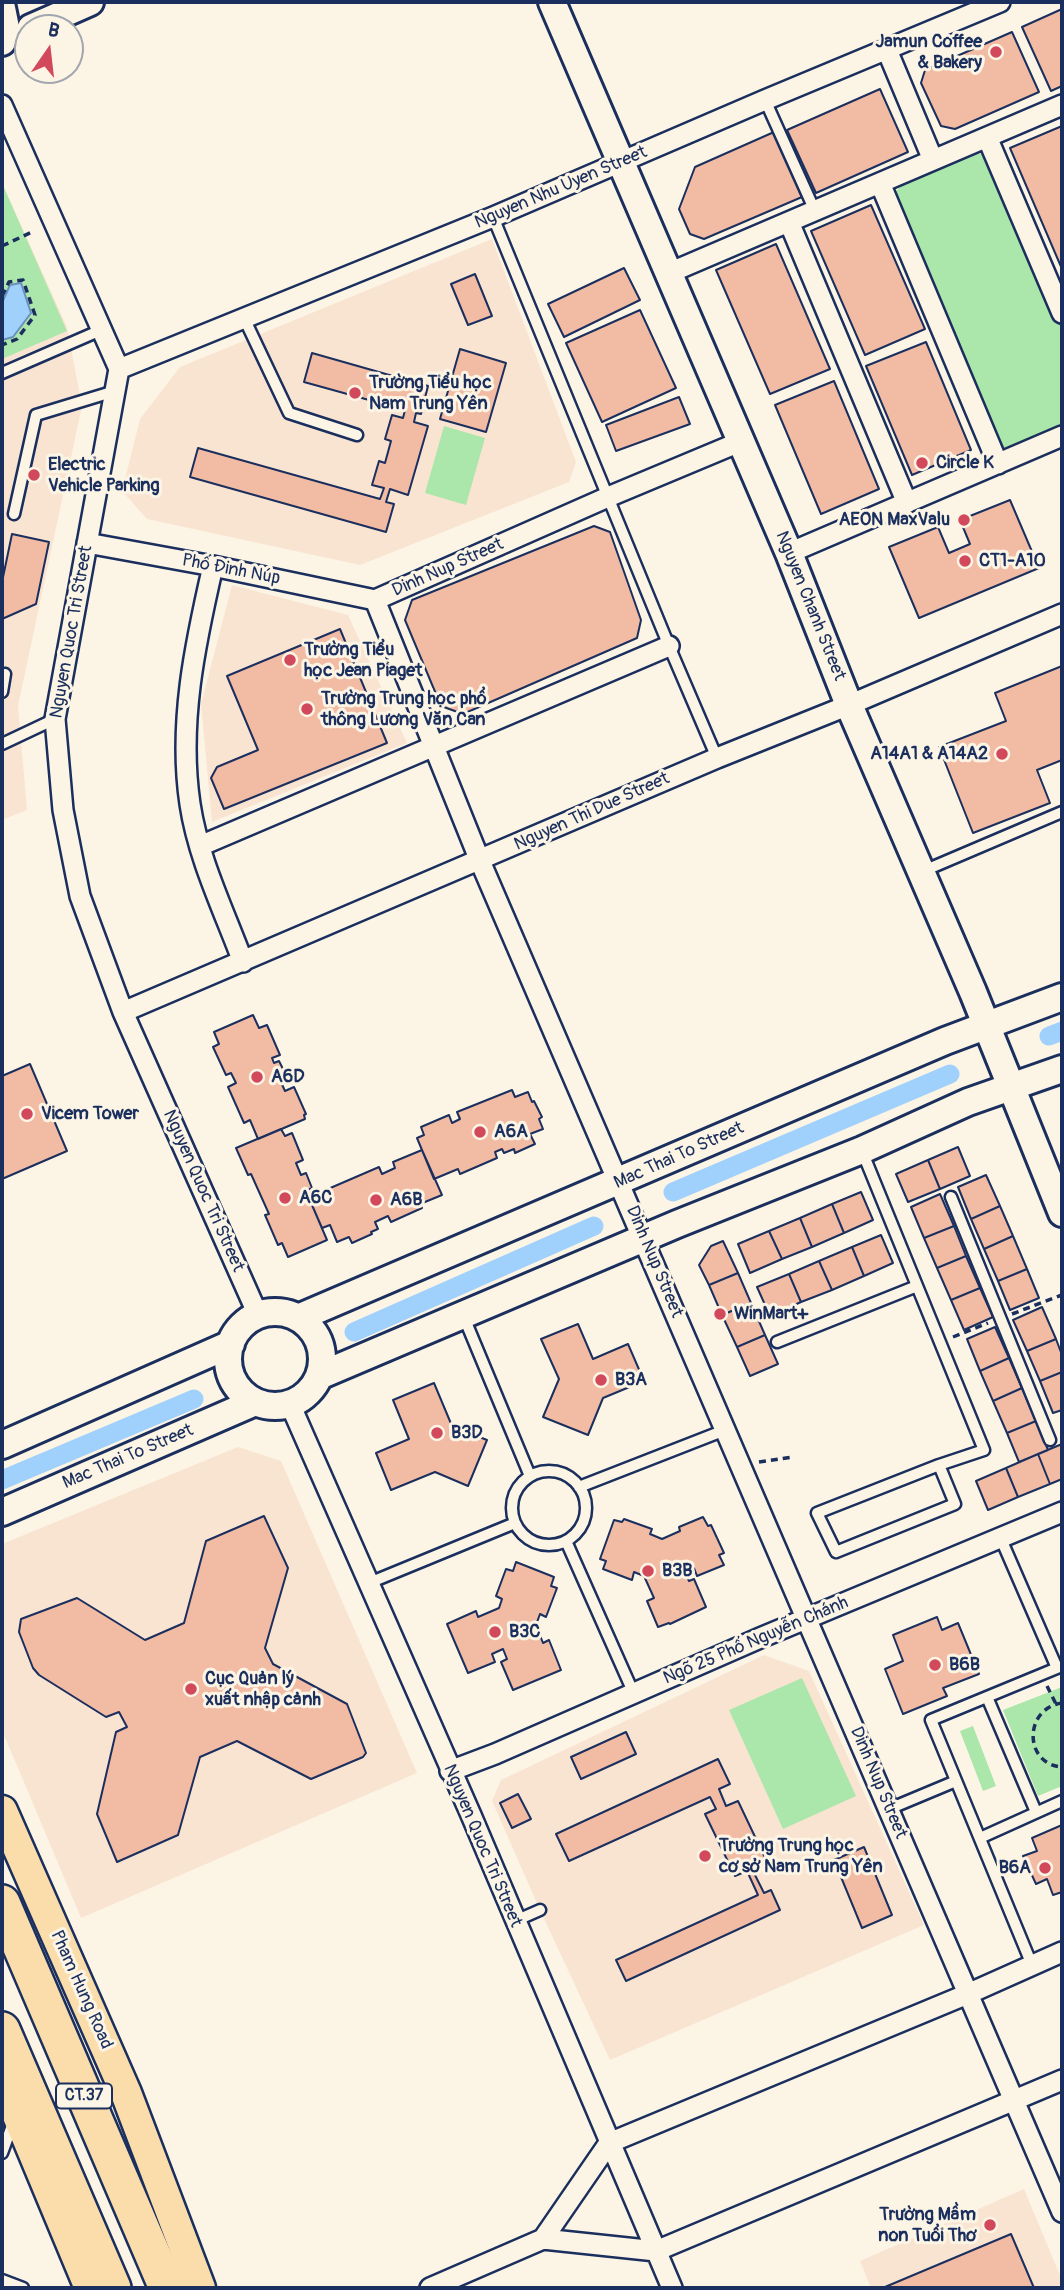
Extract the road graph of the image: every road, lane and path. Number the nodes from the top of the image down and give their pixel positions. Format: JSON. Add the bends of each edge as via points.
{"nodes":[{"id":1,"x":90,"y":2,"type":"edge"},
{"id":2,"x":552,"y":2,"type":"edge"},
{"id":3,"x":1000,"y":2,"type":"edge"},
{"id":4,"x":2,"y":8,"type":"edge"},
{"id":5,"x":63,"y":14,"type":"edge"},
{"id":6,"x":2,"y":41,"type":"edge"},
{"id":7,"x":887,"y":50,"type":"junction"},
{"id":8,"x":765,"y":100,"type":"junction"},
{"id":9,"x":2,"y":105,"type":"edge"},
{"id":10,"x":1062,"y":105,"type":"edge"},
{"id":11,"x":987,"y":137,"type":"junction"},
{"id":12,"x":933,"y":160,"type":"junction"},
{"id":13,"x":621,"y":163,"type":"junction"},
{"id":14,"x":880,"y":183,"type":"junction"},
{"id":15,"x":815,"y":211,"type":"junction"},
{"id":16,"x":493,"y":217,"type":"junction"},
{"id":17,"x":789,"y":222,"type":"junction"},
{"id":18,"x":32,"y":232,"type":"dead end"},
{"id":19,"x":2,"y":246,"type":"edge"},
{"id":20,"x":669,"y":273,"type":"junction"},
{"id":21,"x":2,"y":296,"type":"edge"},
{"id":22,"x":1062,"y":313,"type":"edge"},
{"id":23,"x":244,"y":318,"type":"junction"},
{"id":24,"x":102,"y":330,"type":"junction"},
{"id":25,"x":2,"y":345,"type":"edge"},
{"id":26,"x":119,"y":369,"type":"junction"},
{"id":27,"x":2,"y":373,"type":"edge"},
{"id":28,"x":116,"y":391,"type":"junction"},
{"id":29,"x":357,"y":435,"type":"dead end"},
{"id":30,"x":1062,"y":436,"type":"edge"},
{"id":31,"x":742,"y":441,"type":"junction"},
{"id":32,"x":998,"y":464,"type":"junction"},
{"id":33,"x":608,"y":497,"type":"junction"},
{"id":34,"x":907,"y":503,"type":"junction"},
{"id":35,"x":14,"y":514,"type":"dead end"},
{"id":36,"x":87,"y":542,"type":"junction"},
{"id":37,"x":789,"y":553,"type":"junction"},
{"id":38,"x":213,"y":566,"type":"junction"},
{"id":39,"x":375,"y":600,"type":"junction"},
{"id":40,"x":1061,"y":619,"type":"edge"},
{"id":41,"x":668,"y":646,"type":"junction"},
{"id":42,"x":5,"y":674,"type":"dead end"},
{"id":43,"x":2,"y":692,"type":"edge"},
{"id":44,"x":849,"y":705,"type":"junction"},
{"id":45,"x":55,"y":719,"type":"junction"},
{"id":46,"x":2,"y":744,"type":"edge"},
{"id":47,"x":435,"y":746,"type":"junction"},
{"id":48,"x":717,"y":758,"type":"junction"},
{"id":49,"x":1062,"y":812,"type":"edge"},
{"id":50,"x":200,"y":846,"type":"junction"},
{"id":51,"x":480,"y":861,"type":"junction"},
{"id":52,"x":921,"y":872,"type":"junction"},
{"id":53,"x":243,"y":961,"type":"junction"},
{"id":54,"x":1062,"y":997,"type":"edge"},
{"id":55,"x":123,"y":1012,"type":"junction"},
{"id":56,"x":986,"y":1025,"type":"junction"},
{"id":57,"x":1062,"y":1069,"type":"edge"},
{"id":58,"x":1012,"y":1087,"type":"junction"},
{"id":59,"x":862,"y":1150,"type":"junction"},
{"id":60,"x":619,"y":1182,"type":"junction"},
{"id":61,"x":951,"y":1197,"type":"dead end"},
{"id":62,"x":1062,"y":1213,"type":"edge"},
{"id":63,"x":644,"y":1238,"type":"junction"},
{"id":64,"x":917,"y":1286,"type":"junction"},
{"id":65,"x":463,"y":1314,"type":"junction"},
{"id":66,"x":258,"y":1315,"type":"junction"},
{"id":67,"x":298,"y":1318,"type":"junction"},
{"id":68,"x":777,"y":1342,"type":"dead end"},
{"id":69,"x":231,"y":1343,"type":"junction"},
{"id":70,"x":319,"y":1376,"type":"junction"},
{"id":71,"x":255,"y":1402,"type":"junction"},
{"id":72,"x":290,"y":1404,"type":"junction"},
{"id":73,"x":725,"y":1430,"type":"junction"},
{"id":74,"x":1050,"y":1440,"type":"dead end"},
{"id":75,"x":2,"y":1445,"type":"edge"},
{"id":76,"x":793,"y":1457,"type":"dead end"},
{"id":77,"x":759,"y":1462,"type":"dead end"},
{"id":78,"x":939,"y":1465,"type":"junction"},
{"id":79,"x":530,"y":1476,"type":"junction"},
{"id":80,"x":579,"y":1487,"type":"junction"},
{"id":81,"x":2,"y":1511,"type":"edge"},
{"id":82,"x":1062,"y":1513,"type":"edge"},
{"id":83,"x":515,"y":1523,"type":"junction"},
{"id":84,"x":1001,"y":1539,"type":"junction"},
{"id":85,"x":566,"y":1541,"type":"junction"},
{"id":86,"x":369,"y":1583,"type":"junction"},
{"id":87,"x":807,"y":1619,"type":"junction"},
{"id":88,"x":1059,"y":1667,"type":"edge"},
{"id":89,"x":1042,"y":1674,"type":"junction"},
{"id":90,"x":634,"y":1694,"type":"junction"},
{"id":91,"x":987,"y":1697,"type":"junction"},
{"id":92,"x":1059,"y":1704,"type":"edge"},
{"id":93,"x":1062,"y":1767,"type":"edge"},
{"id":94,"x":450,"y":1771,"type":"junction"},
{"id":95,"x":956,"y":1781,"type":"junction"},
{"id":96,"x":1062,"y":1801,"type":"edge"},
{"id":97,"x":888,"y":1809,"type":"junction"},
{"id":98,"x":2,"y":1811,"type":"edge"},
{"id":99,"x":1037,"y":1812,"type":"junction"},
{"id":100,"x":980,"y":1838,"type":"junction"},
{"id":101,"x":2,"y":1903,"type":"edge"},
{"id":102,"x":540,"y":1910,"type":"dead end"},
{"id":103,"x":514,"y":1921,"type":"junction"},
{"id":104,"x":1062,"y":1952,"type":"edge"},
{"id":105,"x":1032,"y":1965,"type":"junction"},
{"id":106,"x":970,"y":1993,"type":"junction"},
{"id":107,"x":2,"y":2030,"type":"edge"},
{"id":108,"x":1062,"y":2080,"type":"edge"},
{"id":109,"x":8,"y":2099,"type":"edge"},
{"id":110,"x":1015,"y":2100,"type":"junction"},
{"id":111,"x":609,"y":2143,"type":"junction"},
{"id":112,"x":2,"y":2153,"type":"edge"},
{"id":113,"x":1062,"y":2212,"type":"edge"},
{"id":114,"x":543,"y":2239,"type":"junction"},
{"id":115,"x":656,"y":2251,"type":"junction"},
{"id":116,"x":2,"y":2280,"type":"edge"},
{"id":117,"x":23,"y":2288,"type":"edge"},
{"id":118,"x":90,"y":2288,"type":"edge"},
{"id":119,"x":113,"y":2288,"type":"edge"},
{"id":120,"x":167,"y":2288,"type":"edge"},
{"id":121,"x":201,"y":2288,"type":"edge"},
{"id":122,"x":430,"y":2288,"type":"edge"},
{"id":123,"x":672,"y":2288,"type":"edge"}],
"edges":[{"from":1,"to":5,"type":"street"},
{"from":2,"to":13,"type":"street","name":"Nguyen Chanh Street"},
{"from":3,"to":7,"type":"street","name":"Nguyen Nhu Uyen Street"},
{"from":4,"to":6,"type":"street","via":[[6,28]]},
{"from":7,"to":8,"type":"street","name":"Nguyen Nhu Uyen Street"},
{"from":7,"to":12,"type":"street"},
{"from":8,"to":13,"type":"street","name":"Nguyen Nhu Uyen Street"},
{"from":8,"to":15,"type":"lane"},
{"from":9,"to":24,"type":"street"},
{"from":10,"to":11,"type":"street"},
{"from":11,"to":12,"type":"street"},
{"from":11,"to":22,"type":"street"},
{"from":12,"to":14,"type":"street"},
{"from":13,"to":16,"type":"street","name":"Nguyen Nhu Uyen Street"},
{"from":13,"to":20,"type":"street","name":"Nguyen Chanh Street"},
{"from":14,"to":15,"type":"street"},
{"from":14,"to":32,"type":"street"},
{"from":15,"to":17,"type":"street"},
{"from":16,"to":23,"type":"street","name":"Nguyen Nhu Uyen Street"},
{"from":16,"to":33,"type":"lane"},
{"from":17,"to":20,"type":"street"},
{"from":17,"to":34,"type":"street"},
{"from":18,"to":19,"type":"path"},
{"from":20,"to":31,"type":"street","name":"Nguyen Chanh Street"},
{"from":21,"to":25,"type":"path","via":[[9,282],[23,280],[35,314],[17,339]]},
{"from":23,"to":26,"type":"street","name":"Nguyen Nhu Uyen Street"},
{"from":23,"to":29,"type":"lane","via":[[289,413]]},
{"from":24,"to":26,"type":"street"},
{"from":24,"to":27,"type":"lane"},
{"from":26,"to":28,"type":"street","name":"Nguyen Quoc Tri Street"},
{"from":28,"to":35,"type":"lane","via":[[36,415]]},
{"from":28,"to":36,"type":"street","name":"Nguyen Quoc Tri Street"},
{"from":30,"to":32,"type":"street"},
{"from":31,"to":33,"type":"street","name":"Dinh Nup Street"},
{"from":31,"to":37,"type":"street","name":"Nguyen Chanh Street"},
{"from":32,"to":34,"type":"street"},
{"from":33,"to":39,"type":"street","name":"Dinh Nup Street"},
{"from":33,"to":41,"type":"lane"},
{"from":34,"to":37,"type":"street"},
{"from":36,"to":38,"type":"street","name":"Phố Đinh Núp"},
{"from":36,"to":45,"type":"street","name":"Nguyen Quoc Tri Street"},
{"from":37,"to":44,"type":"street","name":"Nguyen Chanh Street"},
{"from":38,"to":39,"type":"street","name":"Phố Đinh Núp"},
{"from":38,"to":50,"type":"street","via":[[197,638],[187,722],[188,782]]},
{"from":39,"to":47,"type":"street","name":"Dinh Nup Street"},
{"from":40,"to":44,"type":"street","name":"Nguyen Thi Due Street"},
{"from":41,"to":47,"type":"street"},
{"from":41,"to":48,"type":"lane"},
{"from":42,"to":43,"type":"lane"},
{"from":44,"to":48,"type":"street","name":"Nguyen Thi Due Street"},
{"from":44,"to":52,"type":"street","name":"Nguyen Chanh Street"},
{"from":45,"to":46,"type":"lane"},
{"from":45,"to":55,"type":"street","name":"Nguyen Quoc Tri Street","via":[[69,849],[80,896]]},
{"from":47,"to":50,"type":"street"},
{"from":47,"to":51,"type":"street","name":"Dinh Nup Street"},
{"from":48,"to":51,"type":"street","name":"Nguyen Thi Due Street"},
{"from":49,"to":52,"type":"lane"},
{"from":50,"to":53,"type":"street"},
{"from":51,"to":53,"type":"street","name":"Nguyen Thi Due Street"},
{"from":51,"to":60,"type":"street","name":"Dinh Nup Street"},
{"from":52,"to":56,"type":"street","name":"Nguyen Chanh Street"},
{"from":53,"to":55,"type":"street","name":"Nguyen Thi Due Street"},
{"from":54,"to":56,"type":"street","name":"Mac Thai To Street"},
{"from":55,"to":66,"type":"street","name":"Nguyen Quoc Tri Street"},
{"from":56,"to":58,"type":"street","name":"Nguyen Chanh Street"},
{"from":56,"to":60,"type":"street","name":"Mac Thai To Street"},
{"from":57,"to":58,"type":"street"},
{"from":58,"to":59,"type":"street","via":[[968,1101]]},
{"from":58,"to":62,"type":"street","name":"Nguyen Chanh Street"},
{"from":59,"to":63,"type":"street"},
{"from":59,"to":64,"type":"lane"},
{"from":60,"to":63,"type":"street","name":"Dinh Nup Street"},
{"from":60,"to":67,"type":"street","name":"Mac Thai To Street"},
{"from":61,"to":74,"type":"lane"},
{"from":63,"to":65,"type":"street"},
{"from":63,"to":73,"type":"street","name":"Dinh Nup Street"},
{"from":64,"to":68,"type":"lane"},
{"from":64,"to":78,"type":"lane","via":[[984,1450]]},
{"from":65,"to":70,"type":"street"},
{"from":65,"to":79,"type":"lane"},
{"from":66,"to":67,"type":"street","via":[[273,1312]]},
{"from":66,"to":69,"type":"street","via":[[246,1322]]},
{"from":67,"to":70,"type":"street","via":[[320,1343]]},
{"from":69,"to":71,"type":"street","via":[[232,1377],[241,1392]]},
{"from":69,"to":75,"type":"street"},
{"from":70,"to":72,"type":"street","via":[[308,1394]]},
{"from":71,"to":72,"type":"street"},
{"from":71,"to":81,"type":"street","name":"Mac Thai To Street"},
{"from":72,"to":86,"type":"street","name":"Nguyen Quoc Tri Street"},
{"from":73,"to":80,"type":"lane"},
{"from":73,"to":87,"type":"street","name":"Dinh Nup Street"},
{"from":76,"to":77,"type":"path"},
{"from":78,"to":78,"type":"lane","via":[[817,1513],[836,1552],[955,1504]]},
{"from":79,"to":80,"type":"lane","via":[[557,1472]]},
{"from":79,"to":83,"type":"lane","via":[[515,1493]]},
{"from":80,"to":85,"type":"lane","via":[[585,1517]]},
{"from":82,"to":84,"type":"street","name":"Ngõ 25 Phố Nguyễn Chánh"},
{"from":83,"to":85,"type":"lane","via":[[525,1537],[541,1544]]},
{"from":83,"to":86,"type":"lane"},
{"from":84,"to":87,"type":"street","name":"Ngõ 25 Phố Nguyễn Chánh"},
{"from":84,"to":88,"type":"lane"},
{"from":85,"to":90,"type":"lane"},
{"from":86,"to":94,"type":"street","name":"Nguyen Quoc Tri Street"},
{"from":87,"to":90,"type":"street","name":"Ngõ 25 Phố Nguyễn Chánh"},
{"from":87,"to":97,"type":"street","name":"Dinh Nup Street"},
{"from":88,"to":89,"type":"lane"},
{"from":89,"to":91,"type":"lane"},
{"from":89,"to":92,"type":"path"},
{"from":90,"to":94,"type":"street","name":"Ngõ 25 Phố Nguyễn Chánh"},
{"from":91,"to":95,"type":"lane","via":[[931,1720]]},
{"from":91,"to":99,"type":"lane"},
{"from":92,"to":93,"type":"path","via":[[1041,1713],[1032,1733],[1038,1754]]},
{"from":94,"to":103,"type":"street","name":"Nguyen Quoc Tri Street"},
{"from":95,"to":97,"type":"lane"},
{"from":95,"to":100,"type":"lane"},
{"from":96,"to":99,"type":"lane"},
{"from":97,"to":106,"type":"street","name":"Dinh Nup Street"},
{"from":98,"to":121,"type":"main road","name":"Pham Hung Road","via":[[126,2093]]},
{"from":99,"to":100,"type":"lane"},
{"from":100,"to":105,"type":"lane"},
{"from":101,"to":120,"type":"highway","number":"CT.37"},
{"from":102,"to":103,"type":"lane"},
{"from":103,"to":111,"type":"street","name":"Nguyen Quoc Tri Street"},
{"from":104,"to":105,"type":"street"},
{"from":105,"to":106,"type":"street"},
{"from":106,"to":110,"type":"street","name":"Dinh Nup Street"},
{"from":106,"to":111,"type":"street"},
{"from":107,"to":119,"type":"highway","number":"CT.37"},
{"from":108,"to":110,"type":"street"},
{"from":109,"to":112,"type":"lane"},
{"from":109,"to":118,"type":"main road"},
{"from":110,"to":113,"type":"street","name":"Dinh Nup Street","via":[[1045,2190]]},
{"from":110,"to":115,"type":"street"},
{"from":111,"to":114,"type":"street"},
{"from":111,"to":115,"type":"street","name":"Nguyen Quoc Tri Street"},
{"from":114,"to":115,"type":"street"},
{"from":114,"to":122,"type":"street"},
{"from":115,"to":123,"type":"street","name":"Nguyen Quoc Tri Street"},
{"from":116,"to":117,"type":"lane"}]}
